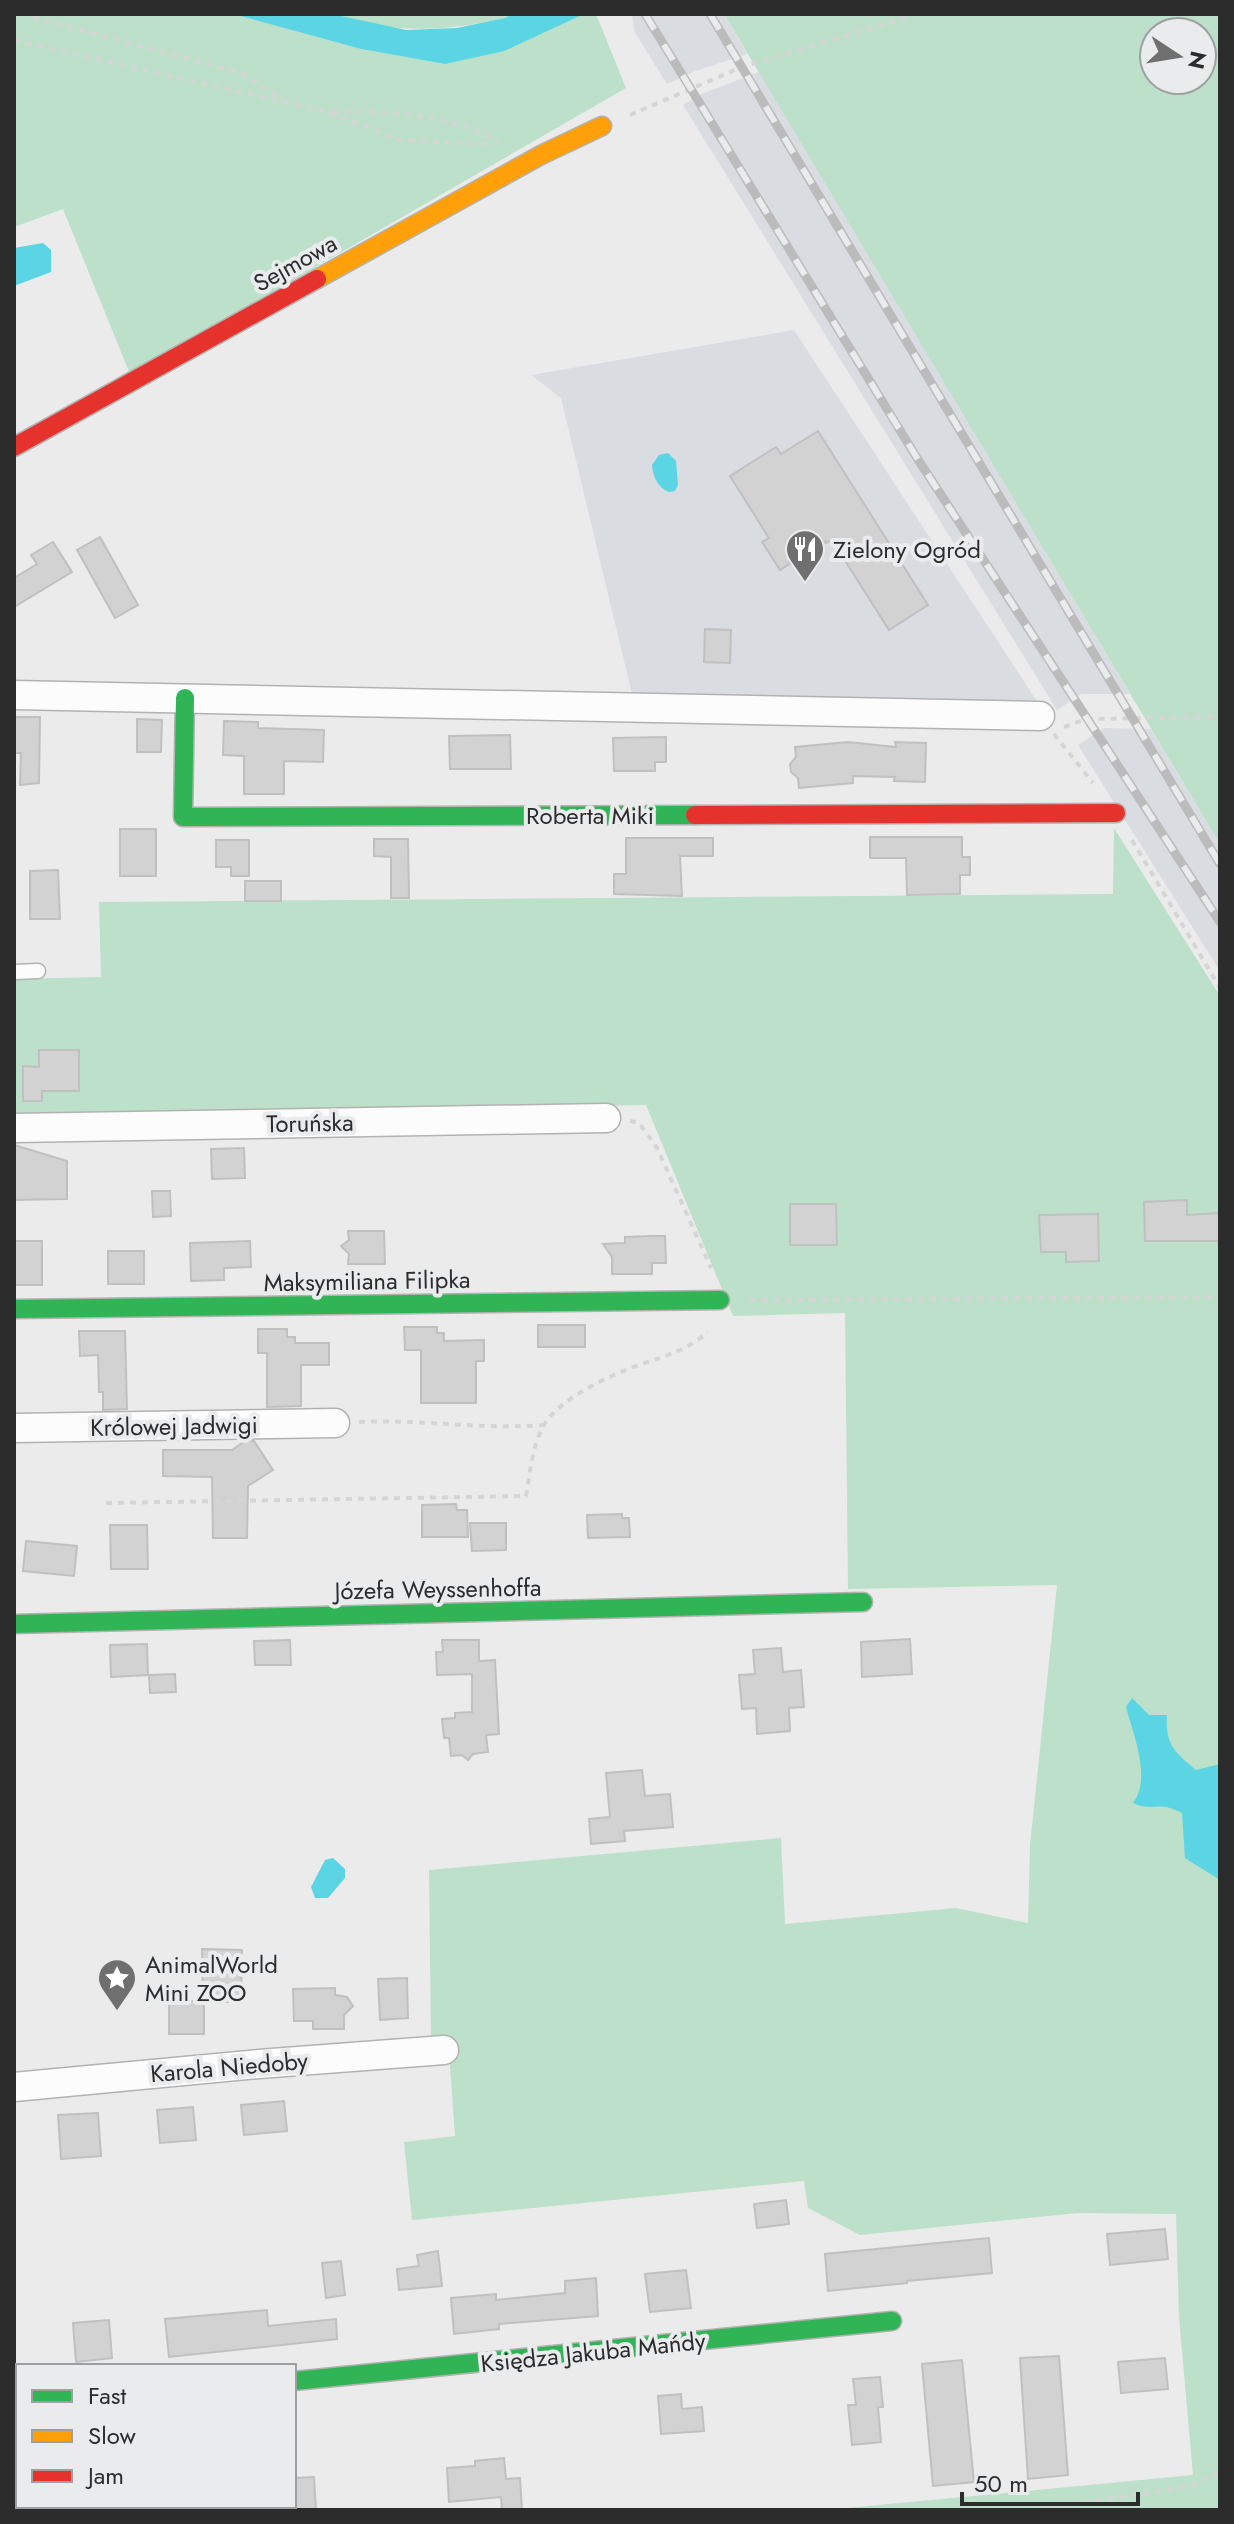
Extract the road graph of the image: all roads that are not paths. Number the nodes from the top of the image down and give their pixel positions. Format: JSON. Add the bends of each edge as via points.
{"nodes":[{"id":1,"x":602,"y":126,"type":"road end"},
{"id":2,"x":14,"y":447,"type":"edge"},
{"id":3,"x":14,"y":695,"type":"edge"},
{"id":4,"x":185,"y":698,"type":"junction"},
{"id":5,"x":1047,"y":725,"type":"road end"},
{"id":6,"x":1116,"y":813,"type":"road end"},
{"id":7,"x":38,"y":971,"type":"dead end"},
{"id":8,"x":14,"y":972,"type":"edge"},
{"id":9,"x":606,"y":1118,"type":"road end"},
{"id":10,"x":14,"y":1128,"type":"edge"},
{"id":11,"x":720,"y":1300,"type":"road end"},
{"id":12,"x":14,"y":1309,"type":"edge"},
{"id":13,"x":335,"y":1423,"type":"road end"},
{"id":14,"x":14,"y":1428,"type":"edge"},
{"id":15,"x":863,"y":1602,"type":"dead end"},
{"id":16,"x":14,"y":1624,"type":"edge"},
{"id":17,"x":444,"y":2050,"type":"dead end"},
{"id":18,"x":14,"y":2087,"type":"edge"},
{"id":19,"x":892,"y":2321,"type":"dead end"},
{"id":20,"x":296,"y":2381,"type":"edge"}],
"edges":[{"from":1,"to":2,"type":"street","name":"Sejmowa"},
{"from":3,"to":4,"type":"street"},
{"from":4,"to":5,"type":"street"},
{"from":4,"to":6,"type":"street","name":"Roberta Miki","via":[[183,817]]},
{"from":7,"to":8,"type":"lane"},
{"from":9,"to":10,"type":"street","name":"Toruńska"},
{"from":11,"to":12,"type":"street","name":"Maksymiliana Filipka"},
{"from":13,"to":14,"type":"street","name":"Królowej Jadwigi"},
{"from":15,"to":16,"type":"street","name":"Józefa Weyssenhoffa"},
{"from":17,"to":18,"type":"street","name":"Karola Niedoby"},
{"from":19,"to":20,"type":"street","name":"Księdza Jakuba Mańdy"}]}
